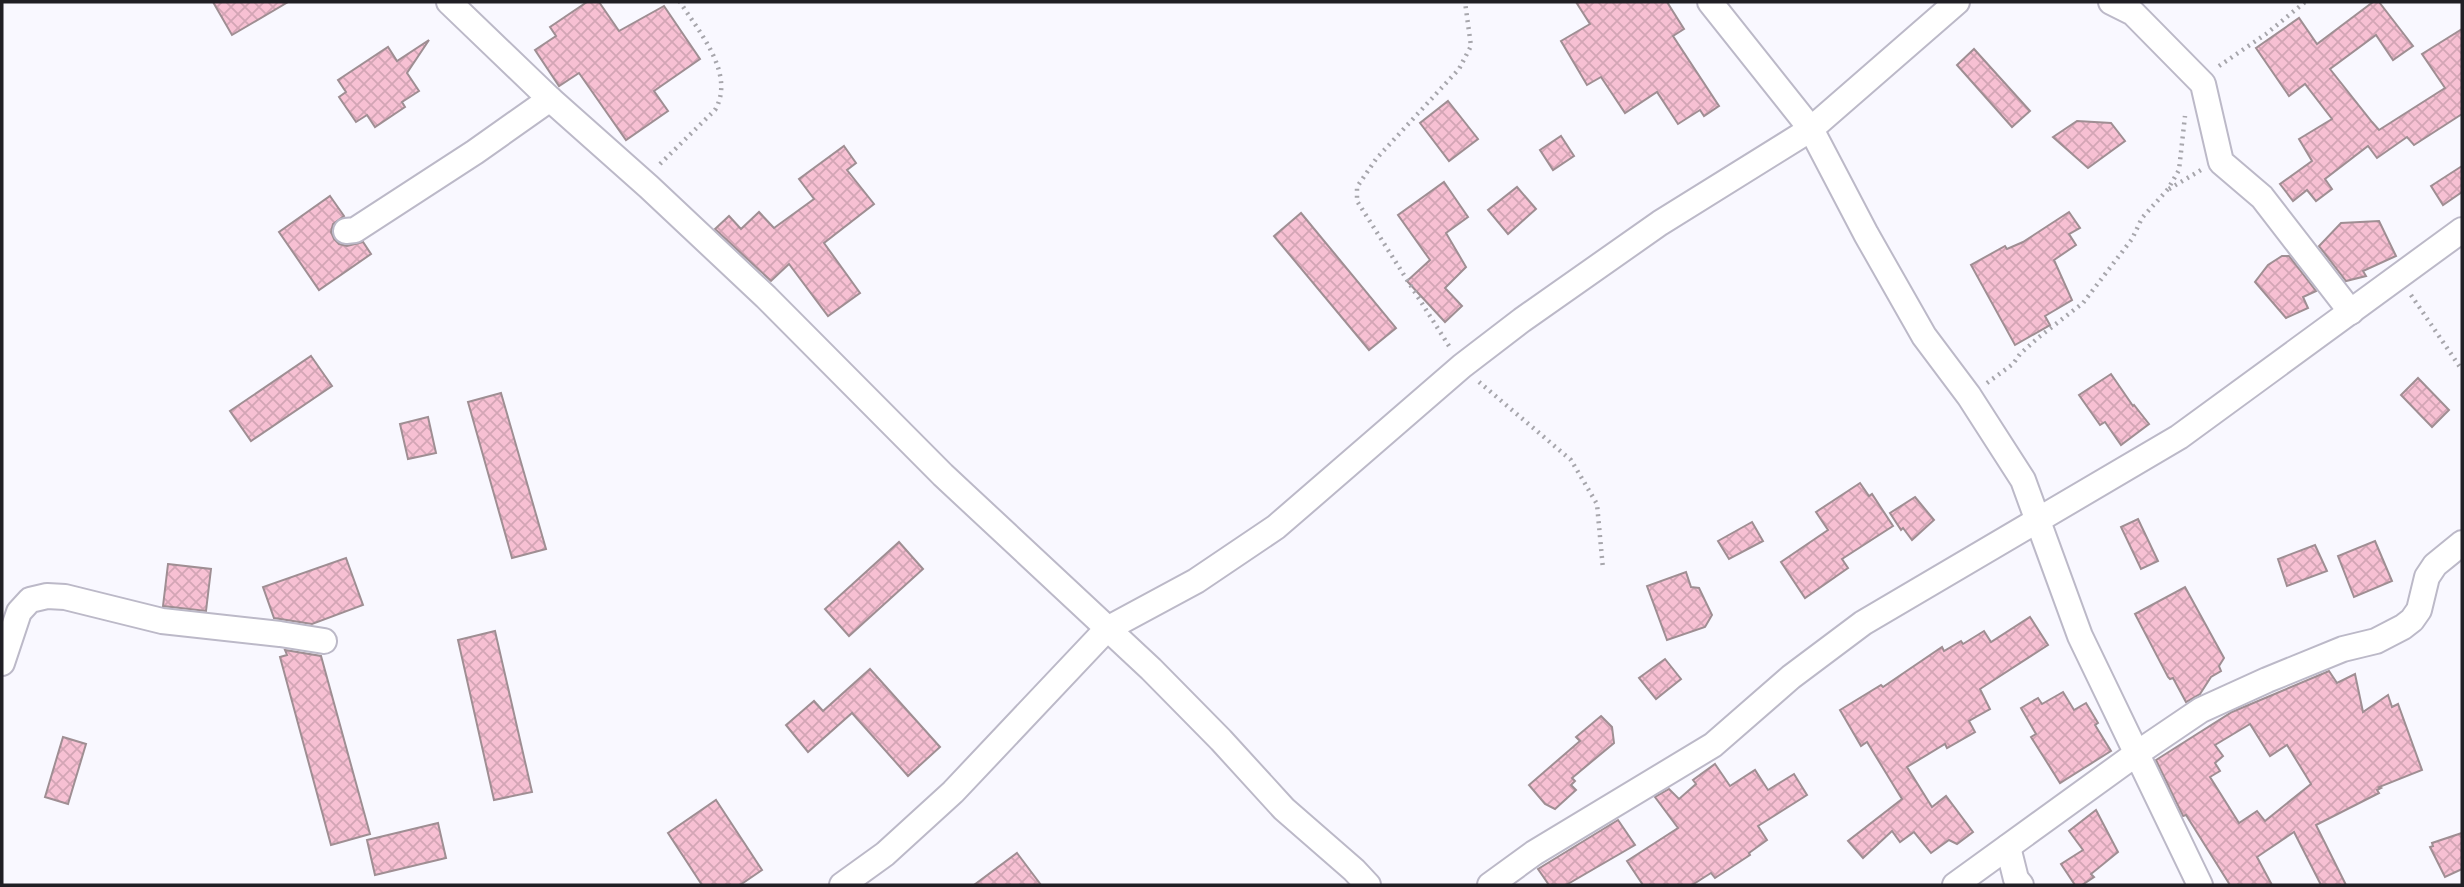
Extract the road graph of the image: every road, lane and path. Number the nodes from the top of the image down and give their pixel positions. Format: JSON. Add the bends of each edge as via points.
{"nodes":[{"id":1,"x":449,"y":2,"type":"edge"},
{"id":2,"x":681,"y":2,"type":"edge"},
{"id":3,"x":1465,"y":2,"type":"edge"},
{"id":4,"x":1710,"y":2,"type":"edge"},
{"id":5,"x":2111,"y":2,"type":"edge"},
{"id":6,"x":2305,"y":2,"type":"edge"},
{"id":7,"x":1950,"y":4,"type":"edge"},
{"id":8,"x":2203,"y":85,"type":"junction"},
{"id":9,"x":550,"y":99,"type":"junction"},
{"id":10,"x":1811,"y":129,"type":"junction"},
{"id":11,"x":649,"y":187,"type":"junction"},
{"id":12,"x":2462,"y":230,"type":"edge"},
{"id":13,"x":346,"y":231,"type":"dead end"},
{"id":14,"x":2399,"y":277,"type":"junction"},
{"id":15,"x":2351,"y":312,"type":"junction"},
{"id":16,"x":1462,"y":366,"type":"junction"},
{"id":17,"x":2462,"y":370,"type":"edge"},
{"id":18,"x":1969,"y":396,"type":"junction"},
{"id":19,"x":2038,"y":521,"type":"junction"},
{"id":20,"x":2462,"y":543,"type":"edge"},
{"id":21,"x":1602,"y":569,"type":"dead end"},
{"id":22,"x":1107,"y":629,"type":"junction"},
{"id":23,"x":324,"y":641,"type":"dead end"},
{"id":24,"x":2,"y":663,"type":"edge"},
{"id":25,"x":2136,"y":754,"type":"junction"},
{"id":26,"x":2008,"y":848,"type":"junction"},
{"id":27,"x":842,"y":885,"type":"edge"},
{"id":28,"x":1368,"y":885,"type":"edge"},
{"id":29,"x":1490,"y":885,"type":"edge"},
{"id":30,"x":1955,"y":885,"type":"edge"},
{"id":31,"x":2021,"y":885,"type":"edge"},
{"id":32,"x":2200,"y":885,"type":"edge"}],
"edges":[{"from":1,"to":9,"type":"street"},
{"from":2,"to":11,"type":"path","via":[[720,70],[723,88],[715,110],[659,166]]},
{"from":3,"to":16,"type":"path","via":[[1471,46],[1459,69],[1376,159],[1357,187],[1357,201]]},
{"from":4,"to":10,"type":"street"},
{"from":5,"to":8,"type":"street","via":[[2133,13]]},
{"from":6,"to":8,"type":"path","via":[[2217,67]]},
{"from":7,"to":10,"type":"street"},
{"from":8,"to":15,"type":"street","via":[[2221,162],[2262,197]]},
{"from":8,"to":18,"type":"path","via":[[2187,108],[2179,170],[2142,218],[2132,239],[2083,303]]},
{"from":9,"to":11,"type":"street"},
{"from":9,"to":13,"type":"street","via":[[377,216]]},
{"from":10,"to":16,"type":"street","via":[[1660,223]]},
{"from":10,"to":18,"type":"street","via":[[1924,336]]},
{"from":11,"to":22,"type":"street"},
{"from":12,"to":14,"type":"street"},
{"from":14,"to":15,"type":"street"},
{"from":14,"to":17,"type":"path"},
{"from":15,"to":19,"type":"street","via":[[2179,437]]},
{"from":16,"to":21,"type":"path","via":[[1571,460],[1597,504]]},
{"from":16,"to":22,"type":"street","via":[[1276,527],[1196,581]]},
{"from":18,"to":19,"type":"street","via":[[2023,480]]},
{"from":19,"to":25,"type":"street","via":[[2080,636]]},
{"from":19,"to":29,"type":"street","via":[[1863,623],[1791,677],[1713,745],[1534,853]]},
{"from":20,"to":25,"type":"street","via":[[2435,565],[2418,610],[2403,627],[2201,710]]},
{"from":22,"to":27,"type":"street","via":[[953,792]]},
{"from":22,"to":28,"type":"street","via":[[1204,722],[1284,809]]},
{"from":23,"to":24,"type":"street","via":[[162,621],[47,596],[30,600],[19,612]]},
{"from":25,"to":26,"type":"street"},
{"from":25,"to":32,"type":"street"},
{"from":26,"to":30,"type":"street"},
{"from":26,"to":31,"type":"street"}]}
